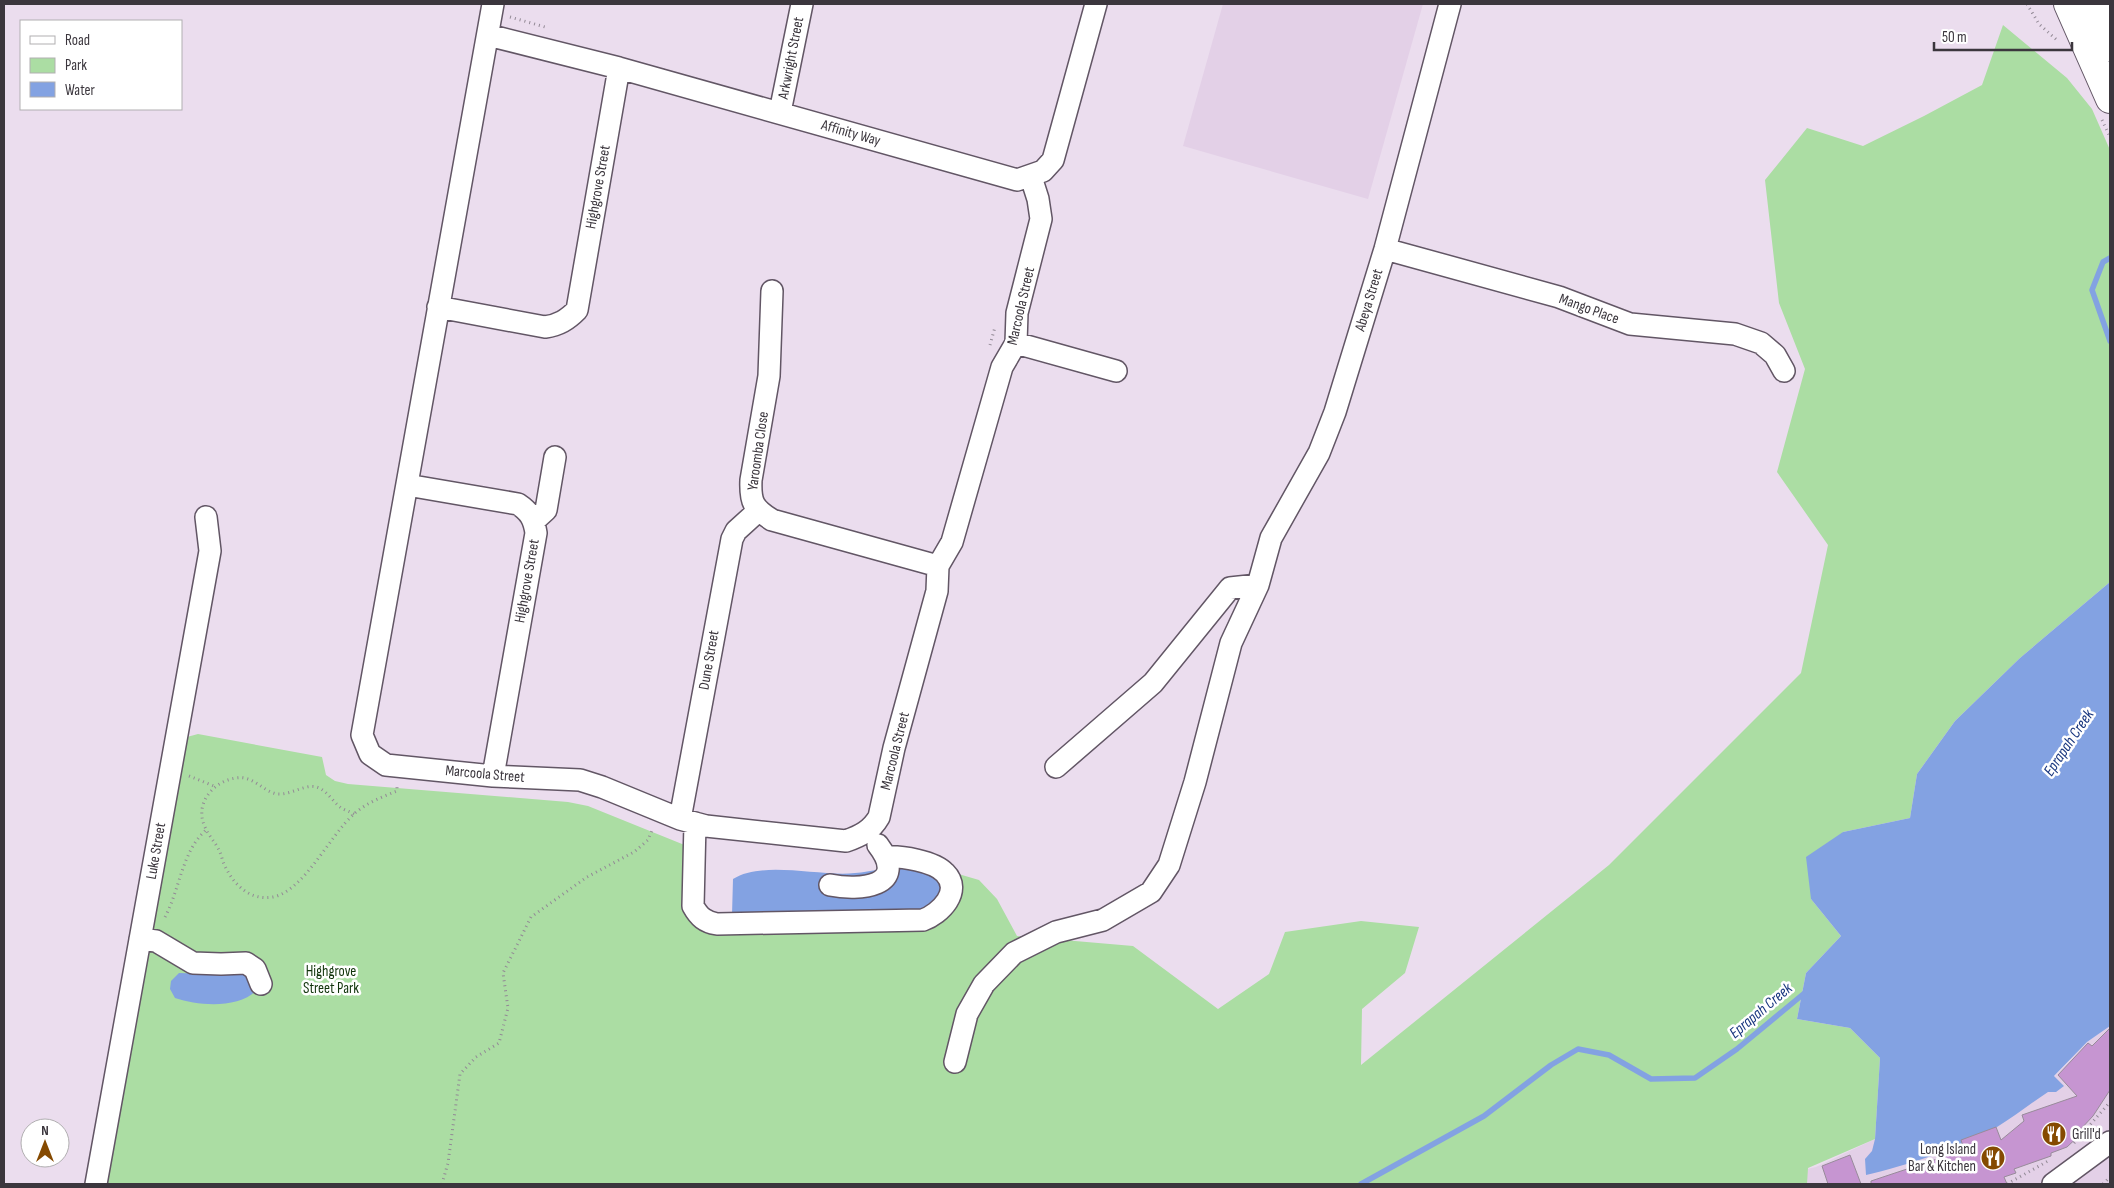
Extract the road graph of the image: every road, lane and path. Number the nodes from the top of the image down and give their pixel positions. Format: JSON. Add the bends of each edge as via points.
{"nodes":[{"id":1,"x":802,"y":4,"type":"edge"},
{"id":2,"x":1096,"y":4,"type":"edge"},
{"id":3,"x":1450,"y":4,"type":"edge"},
{"id":4,"x":2068,"y":4,"type":"edge"},
{"id":5,"x":501,"y":7,"type":"edge"},
{"id":6,"x":2099,"y":30,"type":"edge"},
{"id":7,"x":496,"y":37,"type":"junction"},
{"id":8,"x":619,"y":68,"type":"junction"},
{"id":9,"x":2110,"y":99,"type":"edge"},
{"id":10,"x":780,"y":112,"type":"junction"},
{"id":11,"x":1031,"y":176,"type":"junction"},
{"id":12,"x":1385,"y":249,"type":"junction"},
{"id":13,"x":772,"y":291,"type":"dead end"},
{"id":14,"x":438,"y":307,"type":"junction"},
{"id":15,"x":996,"y":324,"type":"dead end"},
{"id":16,"x":1016,"y":343,"type":"junction"},
{"id":17,"x":989,"y":352,"type":"dead end"},
{"id":18,"x":1784,"y":371,"type":"dead end"},
{"id":19,"x":1116,"y":372,"type":"dead end"},
{"id":20,"x":555,"y":457,"type":"dead end"},
{"id":21,"x":407,"y":485,"type":"junction"},
{"id":22,"x":758,"y":510,"type":"junction"},
{"id":23,"x":206,"y":517,"type":"dead end"},
{"id":24,"x":534,"y":520,"type":"junction"},
{"id":25,"x":938,"y":566,"type":"junction"},
{"id":26,"x":1258,"y":586,"type":"junction"},
{"id":27,"x":400,"y":766,"type":"junction"},
{"id":28,"x":1056,"y":767,"type":"dead end"},
{"id":29,"x":170,"y":772,"type":"junction"},
{"id":30,"x":493,"y":776,"type":"junction"},
{"id":31,"x":214,"y":786,"type":"junction"},
{"id":32,"x":354,"y":814,"type":"junction"},
{"id":33,"x":687,"y":821,"type":"junction"},
{"id":34,"x":644,"y":823,"type":"dead end"},
{"id":35,"x":653,"y":827,"type":"junction"},
{"id":36,"x":660,"y":830,"type":"dead end"},
{"id":37,"x":866,"y":832,"type":"junction"},
{"id":38,"x":886,"y":857,"type":"junction"},
{"id":39,"x":830,"y":886,"type":"dead end"},
{"id":40,"x":140,"y":939,"type":"junction"},
{"id":41,"x":261,"y":984,"type":"dead end"},
{"id":42,"x":955,"y":1062,"type":"dead end"},
{"id":43,"x":2110,"y":1102,"type":"edge"},
{"id":44,"x":2110,"y":1142,"type":"edge"},
{"id":45,"x":2073,"y":1144,"type":"dead end"},
{"id":46,"x":2055,"y":1159,"type":"dead end"},
{"id":47,"x":2110,"y":1177,"type":"edge"},
{"id":48,"x":96,"y":1184,"type":"edge"},
{"id":49,"x":442,"y":1184,"type":"edge"},
{"id":50,"x":2007,"y":1184,"type":"edge"},
{"id":51,"x":2054,"y":1184,"type":"edge"},
{"id":52,"x":2103,"y":1184,"type":"edge"}],
"edges":[{"from":1,"to":10,"type":"street","name":"Arkwright Street"},
{"from":2,"to":11,"type":"street","via":[[1053,160],[1043,171]]},
{"from":3,"to":12,"type":"street","name":"Abeya Street"},
{"from":4,"to":6,"type":"highway"},
{"from":5,"to":7,"type":"street"},
{"from":5,"to":7,"type":"path"},
{"from":6,"to":9,"type":"highway"},
{"from":7,"to":8,"type":"street","name":"Affinity Way"},
{"from":7,"to":14,"type":"street"},
{"from":8,"to":10,"type":"street","name":"Affinity Way"},
{"from":8,"to":14,"type":"street","name":"Highgrove Street","via":[[577,310],[557,326],[545,327]]},
{"from":10,"to":11,"type":"street","name":"Affinity Way","via":[[1005,177],[1017,180]]},
{"from":11,"to":16,"type":"street","name":"Marcoola Street","via":[[1041,219],[1017,313]]},
{"from":12,"to":18,"type":"street","name":"Mango Place","via":[[1559,297],[1630,324],[1735,334],[1760,343],[1775,355]]},
{"from":12,"to":26,"type":"street","name":"Abeya Street","via":[[1335,412],[1319,453],[1271,538]]},
{"from":13,"to":22,"type":"street","name":"Yaroomba Close","via":[[769,376],[751,480],[750,496]]},
{"from":14,"to":21,"type":"street"},
{"from":15,"to":17,"type":"path"},
{"from":16,"to":19,"type":"street"},
{"from":16,"to":25,"type":"street","name":"Marcoola Street","via":[[1002,367],[952,542]]},
{"from":20,"to":24,"type":"street","via":[[546,510]]},
{"from":21,"to":24,"type":"street","name":"Highgrove Street","via":[[518,504]]},
{"from":21,"to":27,"type":"street","name":"Marcoola Street","via":[[362,735],[370,754],[386,765]]},
{"from":22,"to":25,"type":"street","name":"Yaroomba Close","via":[[772,520]]},
{"from":22,"to":33,"type":"street","name":"Dune Street","via":[[736,530],[732,539]]},
{"from":23,"to":29,"type":"street","name":"Luke Street","via":[[210,552]]},
{"from":24,"to":30,"type":"street","name":"Highgrove Street","via":[[536,533]]},
{"from":25,"to":37,"type":"street","name":"Marcoola Street","via":[[937,591],[894,748],[879,818]]},
{"from":26,"to":28,"type":"street","via":[[1230,588],[1153,683]]},
{"from":26,"to":42,"type":"street","name":"Abeya Street","via":[[1231,643],[1170,865],[1151,892],[1103,920],[1056,932],[1014,953],[984,984],[967,1014]]},
{"from":27,"to":30,"type":"street","name":"Marcoola Street"},
{"from":27,"to":32,"type":"path","via":[[397,791],[374,800]]},
{"from":29,"to":31,"type":"path","via":[[194,777]]},
{"from":29,"to":40,"type":"street","name":"Luke Street"},
{"from":30,"to":33,"type":"street","name":"Marcoola Street","via":[[580,780]]},
{"from":31,"to":32,"type":"path","via":[[236,778],[248,778],[280,794],[309,786],[318,787]]},
{"from":31,"to":32,"type":"path","via":[[202,806],[204,827],[220,850],[232,881],[245,892],[260,898],[278,896],[292,889]]},
{"from":33,"to":37,"type":"street","name":"Marcoola Street","via":[[706,826],[846,840]]},
{"from":33,"to":38,"type":"street","name":"Dune Street","via":[[692,906],[706,922],[717,924],[923,920],[942,910],[951,890],[945,873],[937,867],[899,856]]},
{"from":34,"to":35,"type":"path"},
{"from":35,"to":36,"type":"path"},
{"from":35,"to":49,"type":"path","via":[[648,840],[634,852],[587,877],[531,917],[503,973],[508,1008],[499,1043],[476,1057],[460,1074],[448,1163]]},
{"from":37,"to":38,"type":"street"},
{"from":38,"to":39,"type":"street","via":[[887,872],[876,884],[848,889]]},
{"from":40,"to":41,"type":"street","via":[[156,941],[193,963],[246,963],[255,969]]},
{"from":40,"to":48,"type":"street","name":"Luke Street"},
{"from":43,"to":45,"type":"path"},
{"from":44,"to":51,"type":"street"},
{"from":46,"to":50,"type":"path"},
{"from":47,"to":52,"type":"path"}]}
